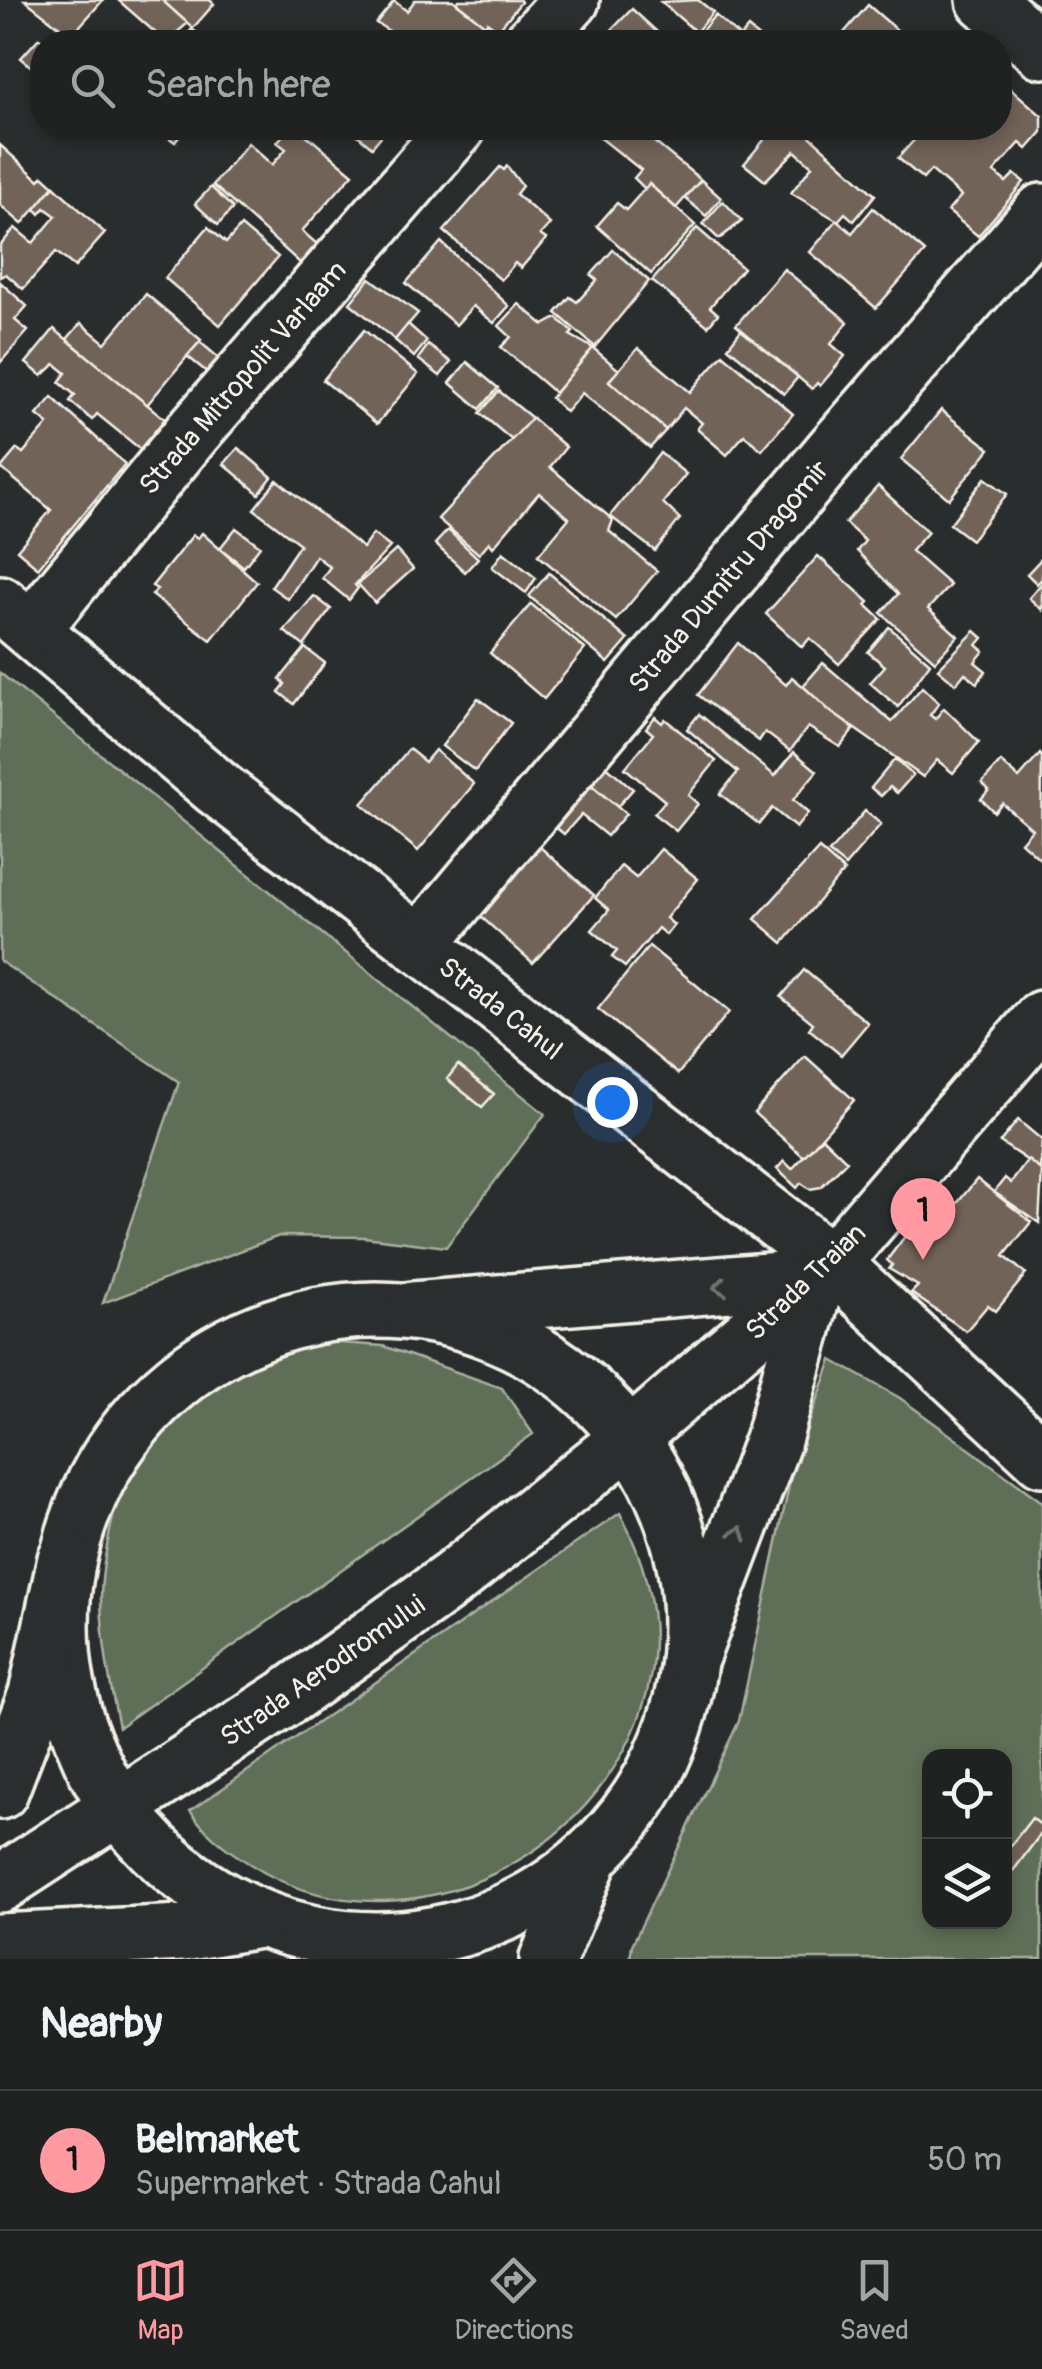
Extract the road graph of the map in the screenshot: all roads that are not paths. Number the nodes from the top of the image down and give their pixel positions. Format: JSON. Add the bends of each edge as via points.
{"nodes":[{"id":1,"x":571,"y":0,"type":"edge"},
{"id":2,"x":985,"y":0,"type":"edge"},
{"id":3,"x":544,"y":30,"type":"edge"},
{"id":4,"x":1042,"y":50,"type":"edge"},
{"id":5,"x":447,"y":140,"type":"edge"},
{"id":6,"x":1042,"y":212,"type":"edge"},
{"id":7,"x":15,"y":617,"type":"edge"},
{"id":8,"x":419,"y":945,"type":"junction"},
{"id":9,"x":1042,"y":1018,"type":"edge"},
{"id":10,"x":824,"y":1270,"type":"junction"},
{"id":11,"x":413,"y":1310,"type":"junction"},
{"id":12,"x":631,"y":1438,"type":"junction"},
{"id":13,"x":1042,"y":1458,"type":"edge"},
{"id":14,"x":66,"y":1559,"type":"junction"},
{"id":15,"x":691,"y":1656,"type":"junction"},
{"id":16,"x":0,"y":1791,"type":"edge"},
{"id":17,"x":118,"y":1808,"type":"junction"},
{"id":18,"x":590,"y":1858,"type":"junction"},
{"id":19,"x":0,"y":1884,"type":"edge"},
{"id":20,"x":275,"y":1934,"type":"edge"},
{"id":21,"x":0,"y":1942,"type":"edge"},
{"id":22,"x":548,"y":1959,"type":"edge"}],
"edges":[{"from":1,"to":3,"type":"main road"},
{"from":2,"to":4,"type":"main road"},
{"from":5,"to":7,"type":"main road","name":"Strada Mitropolit Varlaam","via":[[206,417]]},
{"from":6,"to":8,"type":"main road","name":"Strada Dumitru Dragomir"},
{"from":7,"to":8,"type":"main road","name":"Strada Cahul"},
{"from":8,"to":10,"type":"main road","name":"Strada Cahul"},
{"from":9,"to":10,"type":"main road","name":"Strada Trаian"},
{"from":10,"to":11,"type":"main road","one_way":true,"via":[[645,1294]]},
{"from":10,"to":12,"type":"main road","name":"Strada Trаian"},
{"from":10,"to":13,"type":"main road","name":"Strada Cahul"},
{"from":15,"to":10,"type":"main road","one_way":true,"via":[[772,1440]]},
{"from":11,"to":12,"type":"main road","via":[[496,1332],[571,1375]]},
{"from":11,"to":14,"type":"main road","via":[[320,1313],[232,1342],[156,1397],[99,1472]]},
{"from":12,"to":15,"type":"main road","via":[[674,1523],[689,1579]]},
{"from":12,"to":17,"type":"main road","name":"Strada Aerodromului","via":[[438,1590]]},
{"from":14,"to":16,"type":"main road","via":[[36,1694]]},
{"from":14,"to":17,"type":"main road","via":[[60,1646],[78,1731]]},
{"from":15,"to":18,"type":"main road","via":[[674,1731],[640,1800]]},
{"from":17,"to":19,"type":"main road","name":"Strada Aerodromului"},
{"from":17,"to":20,"type":"main road","via":[[157,1854]]},
{"from":18,"to":20,"type":"main road","via":[[518,1908],[433,1937],[345,1941]]},
{"from":18,"to":22,"type":"main road"},
{"from":20,"to":21,"type":"main road"}]}
